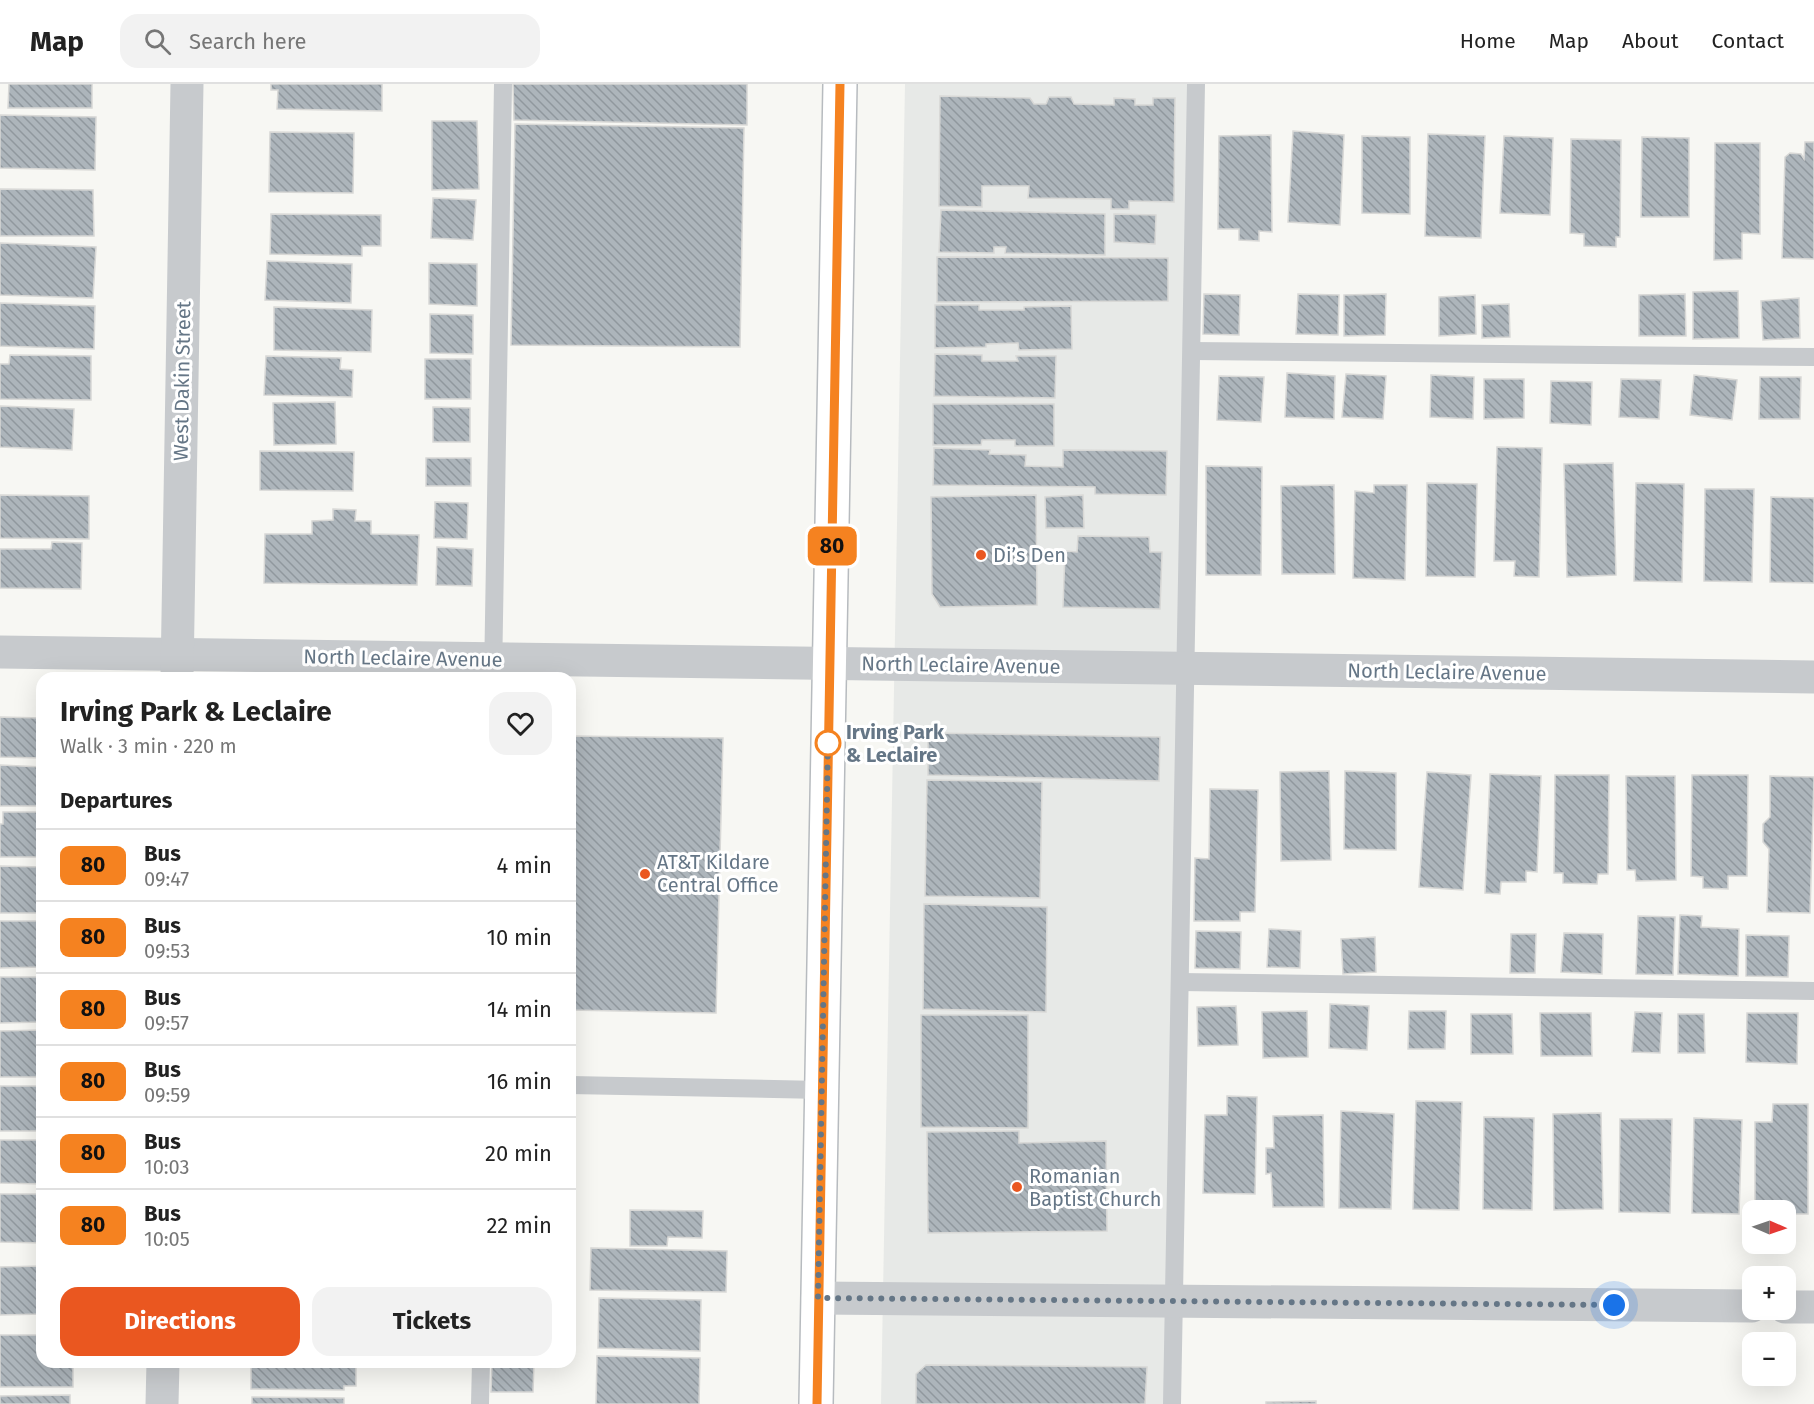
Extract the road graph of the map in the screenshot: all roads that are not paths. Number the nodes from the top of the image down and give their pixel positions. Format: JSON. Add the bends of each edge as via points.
{"nodes":[{"id":1,"x":187,"y":84,"type":"edge"},
{"id":2,"x":503,"y":84,"type":"edge"},
{"id":3,"x":840,"y":84,"type":"edge"},
{"id":4,"x":1196,"y":84,"type":"edge"},
{"id":5,"x":1192,"y":351,"type":"junction"},
{"id":6,"x":1814,"y":357,"type":"edge"},
{"id":7,"x":0,"y":652,"type":"edge"},
{"id":8,"x":829,"y":664,"type":"junction"},
{"id":9,"x":177,"y":667,"type":"edge"},
{"id":10,"x":1186,"y":668,"type":"junction"},
{"id":11,"x":493,"y":669,"type":"edge"},
{"id":12,"x":1814,"y":677,"type":"edge"},
{"id":13,"x":1180,"y":982,"type":"junction"},
{"id":14,"x":1814,"y":992,"type":"edge"},
{"id":15,"x":576,"y":1085,"type":"edge"},
{"id":16,"x":822,"y":1090,"type":"junction"},
{"id":17,"x":818,"y":1298,"type":"junction"},
{"id":18,"x":1175,"y":1301,"type":"junction"},
{"id":19,"x":1742,"y":1306,"type":"edge"},
{"id":20,"x":1796,"y":1306,"type":"edge"},
{"id":21,"x":1814,"y":1307,"type":"edge"},
{"id":22,"x":163,"y":1368,"type":"edge"},
{"id":23,"x":481,"y":1368,"type":"edge"},
{"id":24,"x":162,"y":1404,"type":"edge"},
{"id":25,"x":480,"y":1404,"type":"edge"},
{"id":26,"x":816,"y":1404,"type":"edge"},
{"id":27,"x":1172,"y":1404,"type":"edge"}],
"edges":[{"from":1,"to":9,"type":"street","name":"West Dakin Street"},
{"from":2,"to":11,"type":"lane"},
{"from":3,"to":8,"type":"main road"},
{"from":4,"to":5,"type":"lane"},
{"from":5,"to":6,"type":"lane"},
{"from":5,"to":10,"type":"lane"},
{"from":7,"to":9,"type":"street","name":"North Leclaire Avenue"},
{"from":8,"to":10,"type":"street","name":"North Leclaire Avenue"},
{"from":8,"to":11,"type":"street","name":"North Leclaire Avenue"},
{"from":8,"to":16,"type":"main road"},
{"from":9,"to":11,"type":"street","name":"North Leclaire Avenue"},
{"from":10,"to":12,"type":"street","name":"North Leclaire Avenue"},
{"from":10,"to":13,"type":"lane"},
{"from":13,"to":14,"type":"lane"},
{"from":13,"to":18,"type":"lane"},
{"from":15,"to":16,"type":"lane"},
{"from":16,"to":17,"type":"main road"},
{"from":17,"to":18,"type":"street"},
{"from":17,"to":26,"type":"main road"},
{"from":18,"to":19,"type":"street"},
{"from":18,"to":27,"type":"lane"},
{"from":20,"to":21,"type":"street"},
{"from":22,"to":24,"type":"street"},
{"from":23,"to":25,"type":"lane"}]}
